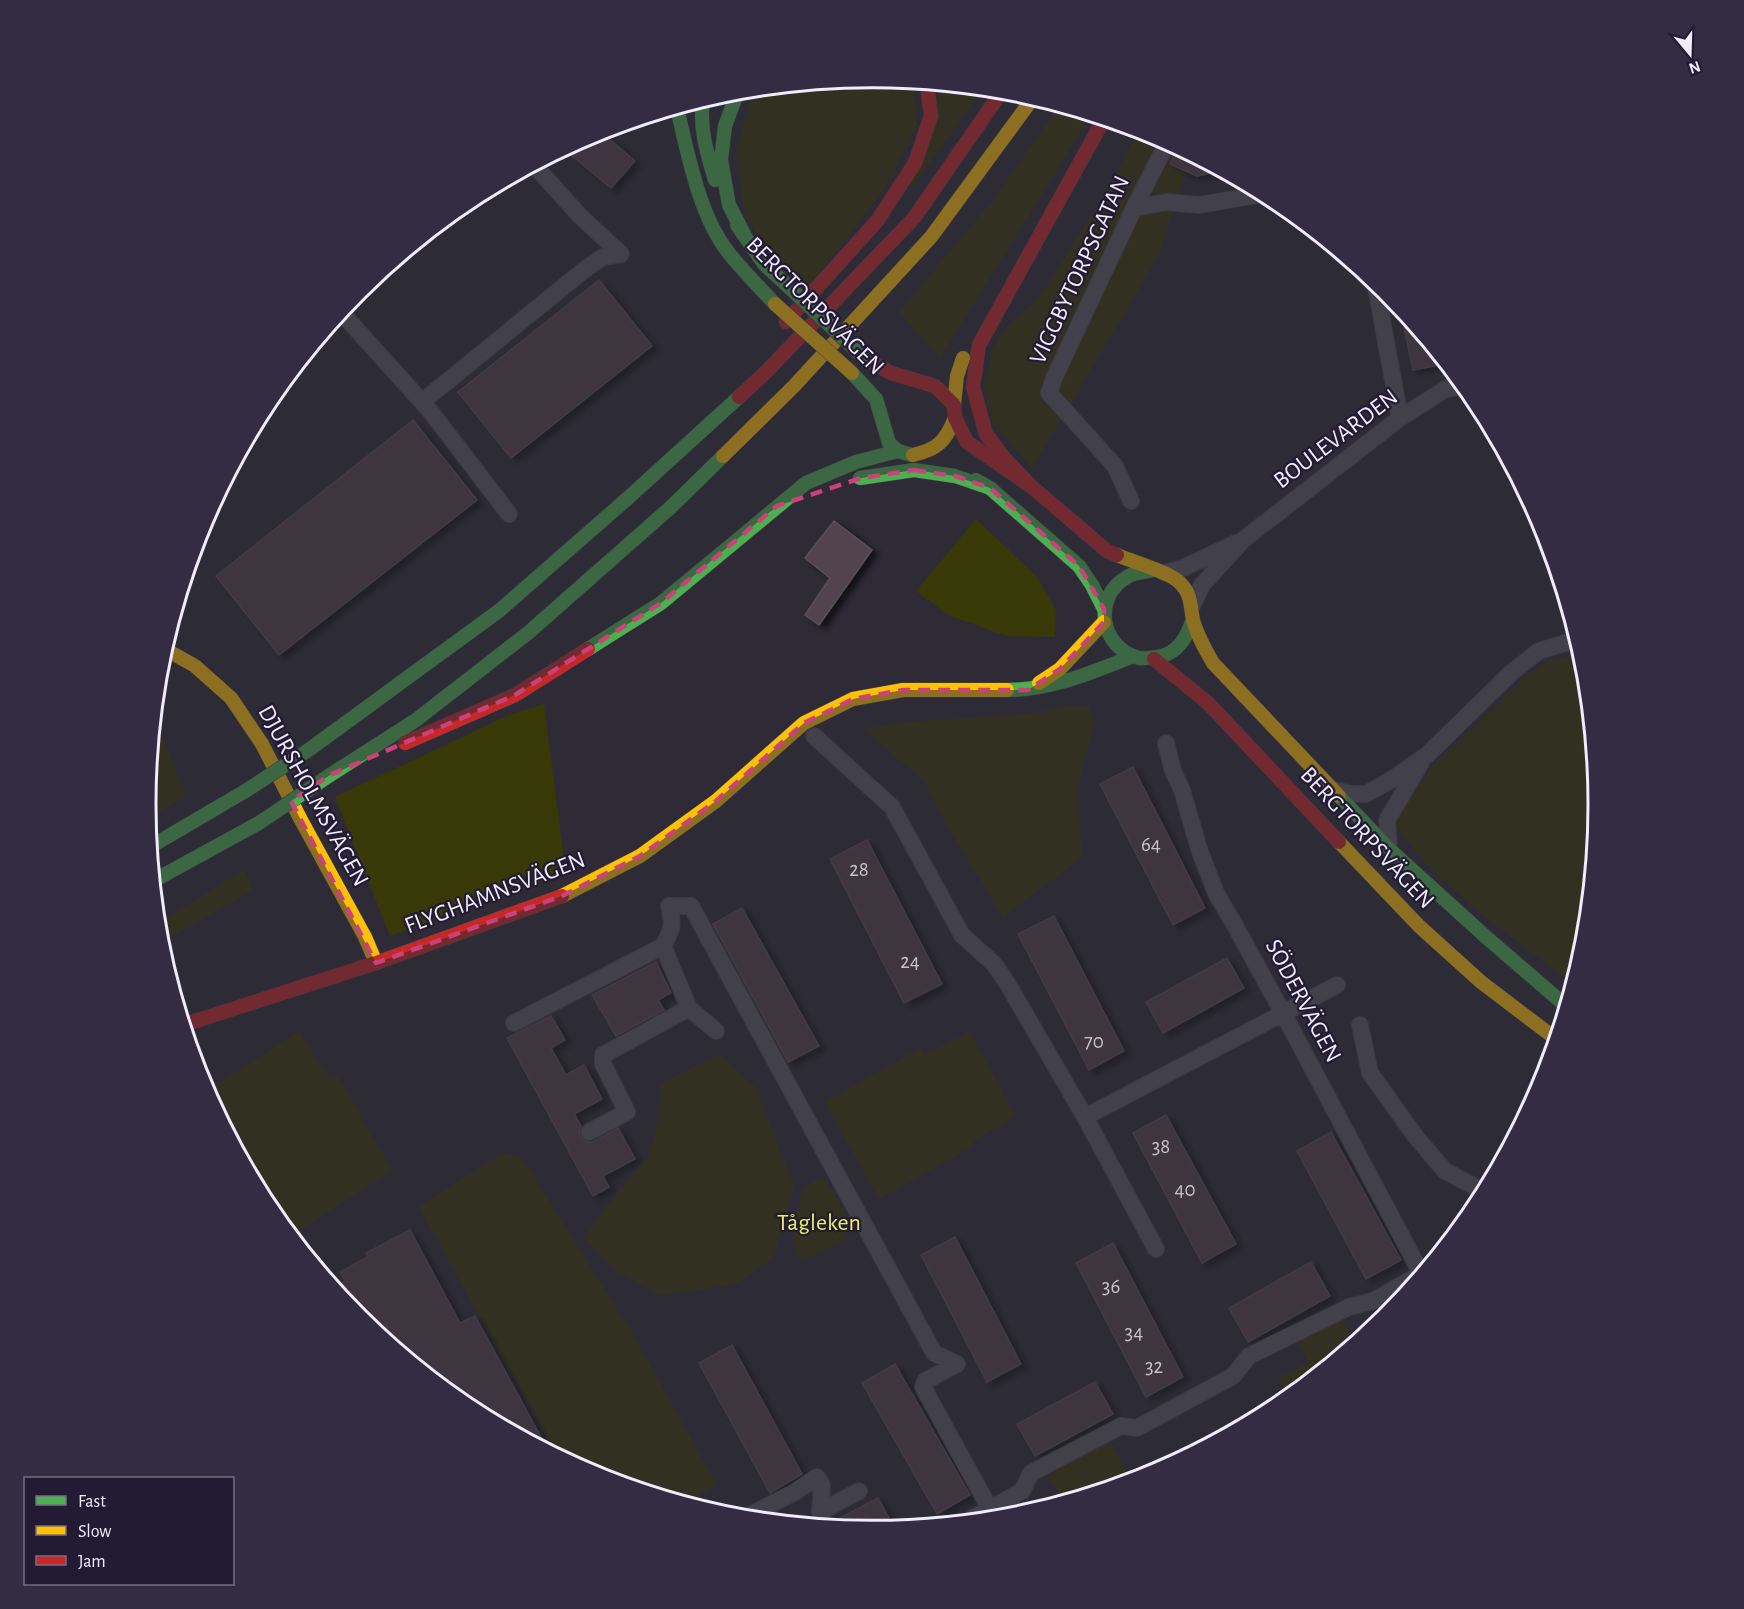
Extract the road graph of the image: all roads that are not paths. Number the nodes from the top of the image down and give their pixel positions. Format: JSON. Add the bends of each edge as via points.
{"nodes":[{"id":1,"x":928,"y":91,"type":"edge"},
{"id":2,"x":996,"y":100,"type":"edge"},
{"id":3,"x":734,"y":102,"type":"edge"},
{"id":4,"x":1027,"y":106,"type":"edge"},
{"id":5,"x":701,"y":110,"type":"edge"},
{"id":6,"x":679,"y":115,"type":"edge"},
{"id":7,"x":1100,"y":126,"type":"edge"},
{"id":8,"x":1163,"y":150,"type":"edge"},
{"id":9,"x":539,"y":171,"type":"edge"},
{"id":10,"x":1250,"y":196,"type":"edge"},
{"id":11,"x":1057,"y":204,"type":"junction"},
{"id":12,"x":1134,"y":208,"type":"junction"},
{"id":13,"x":746,"y":238,"type":"junction"},
{"id":14,"x":1378,"y":298,"type":"edge"},
{"id":15,"x":347,"y":318,"type":"edge"},
{"id":16,"x":776,"y":333,"type":"dead end"},
{"id":17,"x":1453,"y":388,"type":"edge"},
{"id":18,"x":721,"y":394,"type":"dead end"},
{"id":19,"x":422,"y":402,"type":"junction"},
{"id":20,"x":954,"y":412,"type":"junction"},
{"id":21,"x":1400,"y":418,"type":"junction"},
{"id":22,"x":898,"y":451,"type":"junction"},
{"id":23,"x":913,"y":455,"type":"junction"},
{"id":24,"x":851,"y":481,"type":"dead end"},
{"id":25,"x":1032,"y":487,"type":"junction"},
{"id":26,"x":990,"y":488,"type":"junction"},
{"id":27,"x":819,"y":492,"type":"dead end"},
{"id":28,"x":628,"y":498,"type":"junction"},
{"id":29,"x":1131,"y":501,"type":"dead end"},
{"id":30,"x":777,"y":506,"type":"junction"},
{"id":31,"x":509,"y":514,"type":"dead end"},
{"id":32,"x":1243,"y":540,"type":"junction"},
{"id":33,"x":1159,"y":572,"type":"junction"},
{"id":34,"x":1193,"y":613,"type":"junction"},
{"id":35,"x":1104,"y":615,"type":"junction"},
{"id":36,"x":1569,"y":643,"type":"edge"},
{"id":37,"x":172,"y":654,"type":"edge"},
{"id":38,"x":1131,"y":657,"type":"junction"},
{"id":39,"x":1154,"y":659,"type":"junction"},
{"id":40,"x":1028,"y":690,"type":"junction"},
{"id":41,"x":814,"y":736,"type":"dead end"},
{"id":42,"x":1166,"y":743,"type":"dead end"},
{"id":43,"x":1427,"y":754,"type":"junction"},
{"id":44,"x":330,"y":775,"type":"junction"},
{"id":45,"x":1334,"y":790,"type":"junction"},
{"id":46,"x":158,"y":843,"type":"edge"},
{"id":47,"x":1389,"y":849,"type":"junction"},
{"id":48,"x":160,"y":877,"type":"edge"},
{"id":49,"x":663,"y":946,"type":"junction"},
{"id":50,"x":376,"y":963,"type":"junction"},
{"id":51,"x":1337,"y":985,"type":"dead end"},
{"id":52,"x":1560,"y":1001,"type":"edge"},
{"id":53,"x":688,"y":1008,"type":"junction"},
{"id":54,"x":1283,"y":1013,"type":"junction"},
{"id":55,"x":190,"y":1022,"type":"edge"},
{"id":56,"x":514,"y":1023,"type":"dead end"},
{"id":57,"x":1360,"y":1025,"type":"dead end"},
{"id":58,"x":716,"y":1031,"type":"dead end"},
{"id":59,"x":1550,"y":1035,"type":"edge"},
{"id":60,"x":1085,"y":1117,"type":"junction"},
{"id":61,"x":589,"y":1132,"type":"dead end"},
{"id":62,"x":1476,"y":1187,"type":"edge"},
{"id":63,"x":1156,"y":1249,"type":"dead end"},
{"id":64,"x":1419,"y":1266,"type":"edge"},
{"id":65,"x":1404,"y":1283,"type":"edge"},
{"id":66,"x":859,"y":1491,"type":"dead end"},
{"id":67,"x":990,"y":1509,"type":"junction"},
{"id":68,"x":758,"y":1511,"type":"edge"},
{"id":69,"x":987,"y":1511,"type":"edge"}],
"edges":[{"from":1,"to":16,"type":"main road","via":[[931,116],[915,163],[876,221]]},
{"from":2,"to":28,"type":"main road","via":[[914,218],[766,372]]},
{"from":3,"to":13,"type":"main road","via":[[725,126],[721,160],[729,206]]},
{"from":4,"to":44,"type":"main road","via":[[931,237],[794,386],[671,507],[528,633],[416,720]]},
{"from":5,"to":13,"type":"main road","name":"BERGTORPSVÄGEN","via":[[701,128],[719,195]]},
{"from":6,"to":22,"type":"main road","name":"BERGTORPSVÄGEN","bridge":true,"via":[[694,180],[727,251],[775,304],[876,399],[889,443]]},
{"from":7,"to":11,"type":"main road"},
{"from":8,"to":12,"type":"street","name":"VIGGBYTORPSGATAN"},
{"from":9,"to":19,"type":"street","via":[[621,254],[603,257],[584,270]]},
{"from":10,"to":12,"type":"street","via":[[1199,205],[1166,202]]},
{"from":11,"to":20,"type":"main road","via":[[968,343],[957,376]]},
{"from":11,"to":25,"type":"main road","via":[[979,345],[973,387],[986,434]]},
{"from":12,"to":29,"type":"street","name":"VIGGBYTORPSGATAN","via":[[1049,393],[1115,466]]},
{"from":13,"to":20,"type":"main road","name":"BERGTORPSVÄGEN","bridge":true,"via":[[764,264],[864,358],[891,373],[935,386]]},
{"from":14,"to":21,"type":"street"},
{"from":15,"to":19,"type":"street"},
{"from":17,"to":21,"type":"street","name":"BOULEVARDEN"},
{"from":18,"to":28,"type":"main road"},
{"from":19,"to":31,"type":"street"},
{"from":20,"to":23,"type":"main road","via":[[950,432],[941,445]]},
{"from":20,"to":25,"type":"main road","name":"BERGTORPSVÄGEN","via":[[967,442]]},
{"from":21,"to":32,"type":"street","name":"BOULEVARDEN"},
{"from":22,"to":23,"type":"main road"},
{"from":22,"to":30,"type":"main road","via":[[856,462],[806,483]]},
{"from":23,"to":26,"type":"main road","via":[[958,469]]},
{"from":24,"to":26,"type":"main road","via":[[914,470],[955,476]]},
{"from":25,"to":33,"type":"main road","name":"BERGTORPSVÄGEN","via":[[1107,551]]},
{"from":26,"to":35,"type":"main road","via":[[1079,566]]},
{"from":27,"to":30,"type":"main road"},
{"from":28,"to":46,"type":"main road","bridge":true,"via":[[500,610],[310,749]]},
{"from":30,"to":44,"type":"main road","via":[[661,603],[515,695]]},
{"from":32,"to":33,"type":"street","name":"BOULEVARDEN","via":[[1183,568]]},
{"from":32,"to":34,"type":"street","name":"BOULEVARDEN","via":[[1202,585]]},
{"from":33,"to":34,"type":"main road","name":"BERGTORPSVÄGEN","via":[[1179,582],[1187,592]]},
{"from":33,"to":35,"type":"main road","via":[[1139,571],[1126,576],[1108,597]]},
{"from":34,"to":39,"type":"main road","via":[[1190,633],[1182,644],[1172,653]]},
{"from":34,"to":45,"type":"main road","name":"BERGTORPSVÄGEN","via":[[1213,663]]},
{"from":35,"to":38,"type":"main road","via":[[1107,634]]},
{"from":35,"to":40,"type":"main road","via":[[1060,669]]},
{"from":36,"to":43,"type":"street","via":[[1539,651]]},
{"from":37,"to":50,"type":"main road","name":"DJURSHOLMSVÄGEN","via":[[195,666],[231,698],[262,744]]},
{"from":38,"to":39,"type":"main road"},
{"from":38,"to":40,"type":"main road","name":"FLYGHAMNSVÄGEN","via":[[1066,682]]},
{"from":39,"to":59,"type":"main road","name":"BERGTORPSVÄGEN","via":[[1208,703],[1419,926],[1481,982]]},
{"from":40,"to":50,"type":"main road","name":"FLYGHAMNSVÄGEN","via":[[903,690],[853,699],[804,723],[716,801],[640,856],[562,896]]},
{"from":41,"to":60,"type":"street","via":[[892,807],[962,935],[994,964],[1007,983]]},
{"from":42,"to":54,"type":"street","name":"SÖDERVÄGEN","via":[[1216,893]]},
{"from":43,"to":45,"type":"street","via":[[1366,794]]},
{"from":43,"to":47,"type":"street","via":[[1387,820]]},
{"from":44,"to":48,"type":"main road","bridge":true,"via":[[259,823]]},
{"from":45,"to":47,"type":"main road","name":"BERGTORPSVÄGEN"},
{"from":47,"to":52,"type":"main road","name":"BERGTORPSVÄGEN"},
{"from":49,"to":53,"type":"street"},
{"from":49,"to":56,"type":"street"},
{"from":49,"to":67,"type":"street","via":[[672,930],[669,906],[691,906],[934,1353],[957,1364],[925,1381],[923,1387]]},
{"from":50,"to":55,"type":"main road","name":"FLYGHAMNSVÄGEN"},
{"from":51,"to":54,"type":"street"},
{"from":53,"to":58,"type":"street"},
{"from":53,"to":61,"type":"street","via":[[603,1055],[603,1064],[627,1112]]},
{"from":54,"to":60,"type":"street"},
{"from":54,"to":64,"type":"street","name":"SÖDERVÄGEN"},
{"from":57,"to":62,"type":"street","name":"SÖDERVÄGEN","via":[[1370,1073],[1445,1170]]},
{"from":60,"to":63,"type":"street"},
{"from":65,"to":67,"type":"street","via":[[1249,1356],[1233,1376],[1137,1428],[1121,1426],[1031,1473],[1022,1491]]},
{"from":66,"to":68,"type":"street","via":[[820,1512],[822,1485],[818,1477]]},
{"from":67,"to":69,"type":"street"}]}
